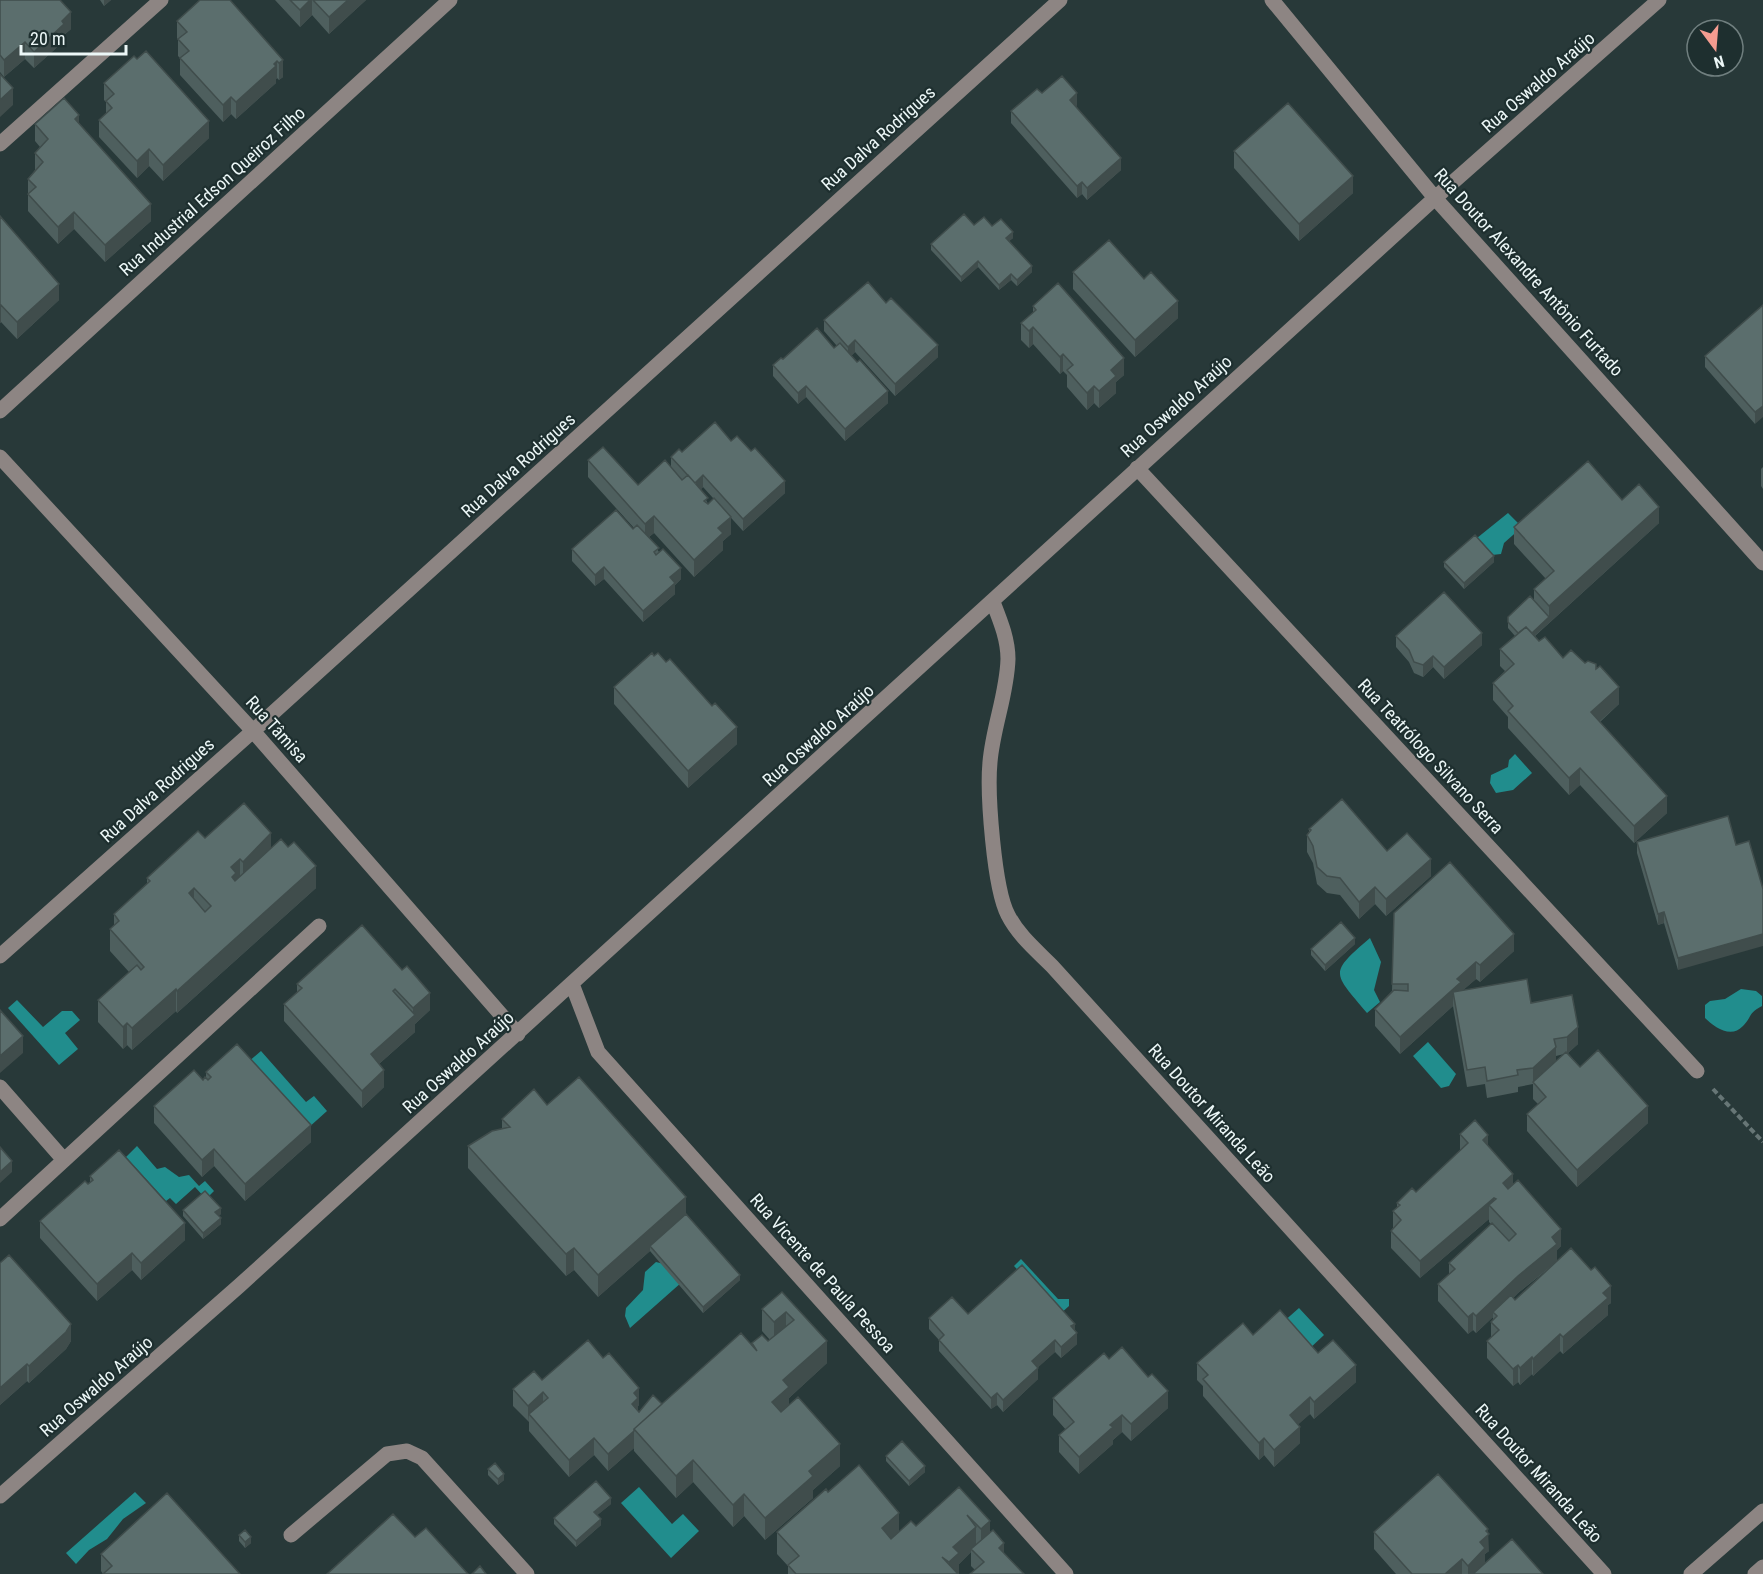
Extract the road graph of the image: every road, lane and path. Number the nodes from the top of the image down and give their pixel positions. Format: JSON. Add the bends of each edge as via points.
{"nodes":[{"id":1,"x":161,"y":0,"type":"edge"},
{"id":2,"x":450,"y":0,"type":"edge"},
{"id":3,"x":1060,"y":0,"type":"edge"},
{"id":4,"x":1272,"y":0,"type":"edge"},
{"id":5,"x":1659,"y":0,"type":"edge"},
{"id":6,"x":0,"y":144,"type":"edge"},
{"id":7,"x":1435,"y":198,"type":"junction"},
{"id":8,"x":0,"y":411,"type":"edge"},
{"id":9,"x":0,"y":457,"type":"edge"},
{"id":10,"x":1137,"y":468,"type":"junction"},
{"id":11,"x":1763,"y":563,"type":"edge"},
{"id":12,"x":993,"y":602,"type":"junction"},
{"id":13,"x":253,"y":731,"type":"junction"},
{"id":14,"x":319,"y":926,"type":"dead end"},
{"id":15,"x":0,"y":956,"type":"edge"},
{"id":16,"x":572,"y":984,"type":"junction"},
{"id":17,"x":518,"y":1034,"type":"junction"},
{"id":18,"x":1696,"y":1071,"type":"joint"},
{"id":19,"x":0,"y":1087,"type":"edge"},
{"id":20,"x":1763,"y":1142,"type":"edge"},
{"id":21,"x":64,"y":1160,"type":"junction"},
{"id":22,"x":0,"y":1219,"type":"edge"},
{"id":23,"x":0,"y":1496,"type":"edge"},
{"id":24,"x":1763,"y":1511,"type":"edge"},
{"id":25,"x":291,"y":1535,"type":"dead end"},
{"id":26,"x":1763,"y":1567,"type":"edge"},
{"id":27,"x":527,"y":1574,"type":"edge"},
{"id":28,"x":1066,"y":1574,"type":"edge"},
{"id":29,"x":1604,"y":1574,"type":"edge"},
{"id":30,"x":1691,"y":1574,"type":"edge"},
{"id":31,"x":1755,"y":1574,"type":"edge"}],
"edges":[{"from":1,"to":6,"type":"street"},
{"from":2,"to":8,"type":"street","name":"Rua Industrial Edson Queiroz Filho"},
{"from":3,"to":13,"type":"street","name":"Rua Dalva Rodrigues"},
{"from":4,"to":7,"type":"street","name":"Rua Doutor Alexandre Antônio Furtado"},
{"from":5,"to":7,"type":"street","name":"Rua Oswaldo Araújo"},
{"from":7,"to":10,"type":"street","name":"Rua Oswaldo Araújo"},
{"from":7,"to":11,"type":"street","name":"Rua Doutor Alexandre Antônio Furtado"},
{"from":9,"to":13,"type":"street","name":"Rua Tâmisa"},
{"from":10,"to":12,"type":"street","name":"Rua Oswaldo Araújo"},
{"from":10,"to":18,"type":"street","name":"Rua Teatrólogo Silvano Serra"},
{"from":12,"to":16,"type":"street","name":"Rua Oswaldo Araújo"},
{"from":12,"to":29,"type":"street","name":"Rua Doutor Miranda Leão","via":[[1005,634],[1008,658],[990,762],[990,809],[1000,890],[1016,929]]},
{"from":13,"to":15,"type":"street","name":"Rua Dalva Rodrigues"},
{"from":13,"to":17,"type":"street","name":"Rua Tâmisa"},
{"from":14,"to":21,"type":"street"},
{"from":16,"to":17,"type":"street","name":"Rua Oswaldo Araújo"},
{"from":16,"to":28,"type":"street","name":"Rua Vicente de Paula Pessoa","via":[[598,1052]]},
{"from":17,"to":23,"type":"street","name":"Rua Oswaldo Araújo"},
{"from":18,"to":20,"type":"path"},
{"from":19,"to":21,"type":"street"},
{"from":21,"to":22,"type":"street"},
{"from":24,"to":30,"type":"street"},
{"from":25,"to":27,"type":"street","via":[[387,1454],[407,1451],[422,1458]]},
{"from":26,"to":31,"type":"street"}]}
